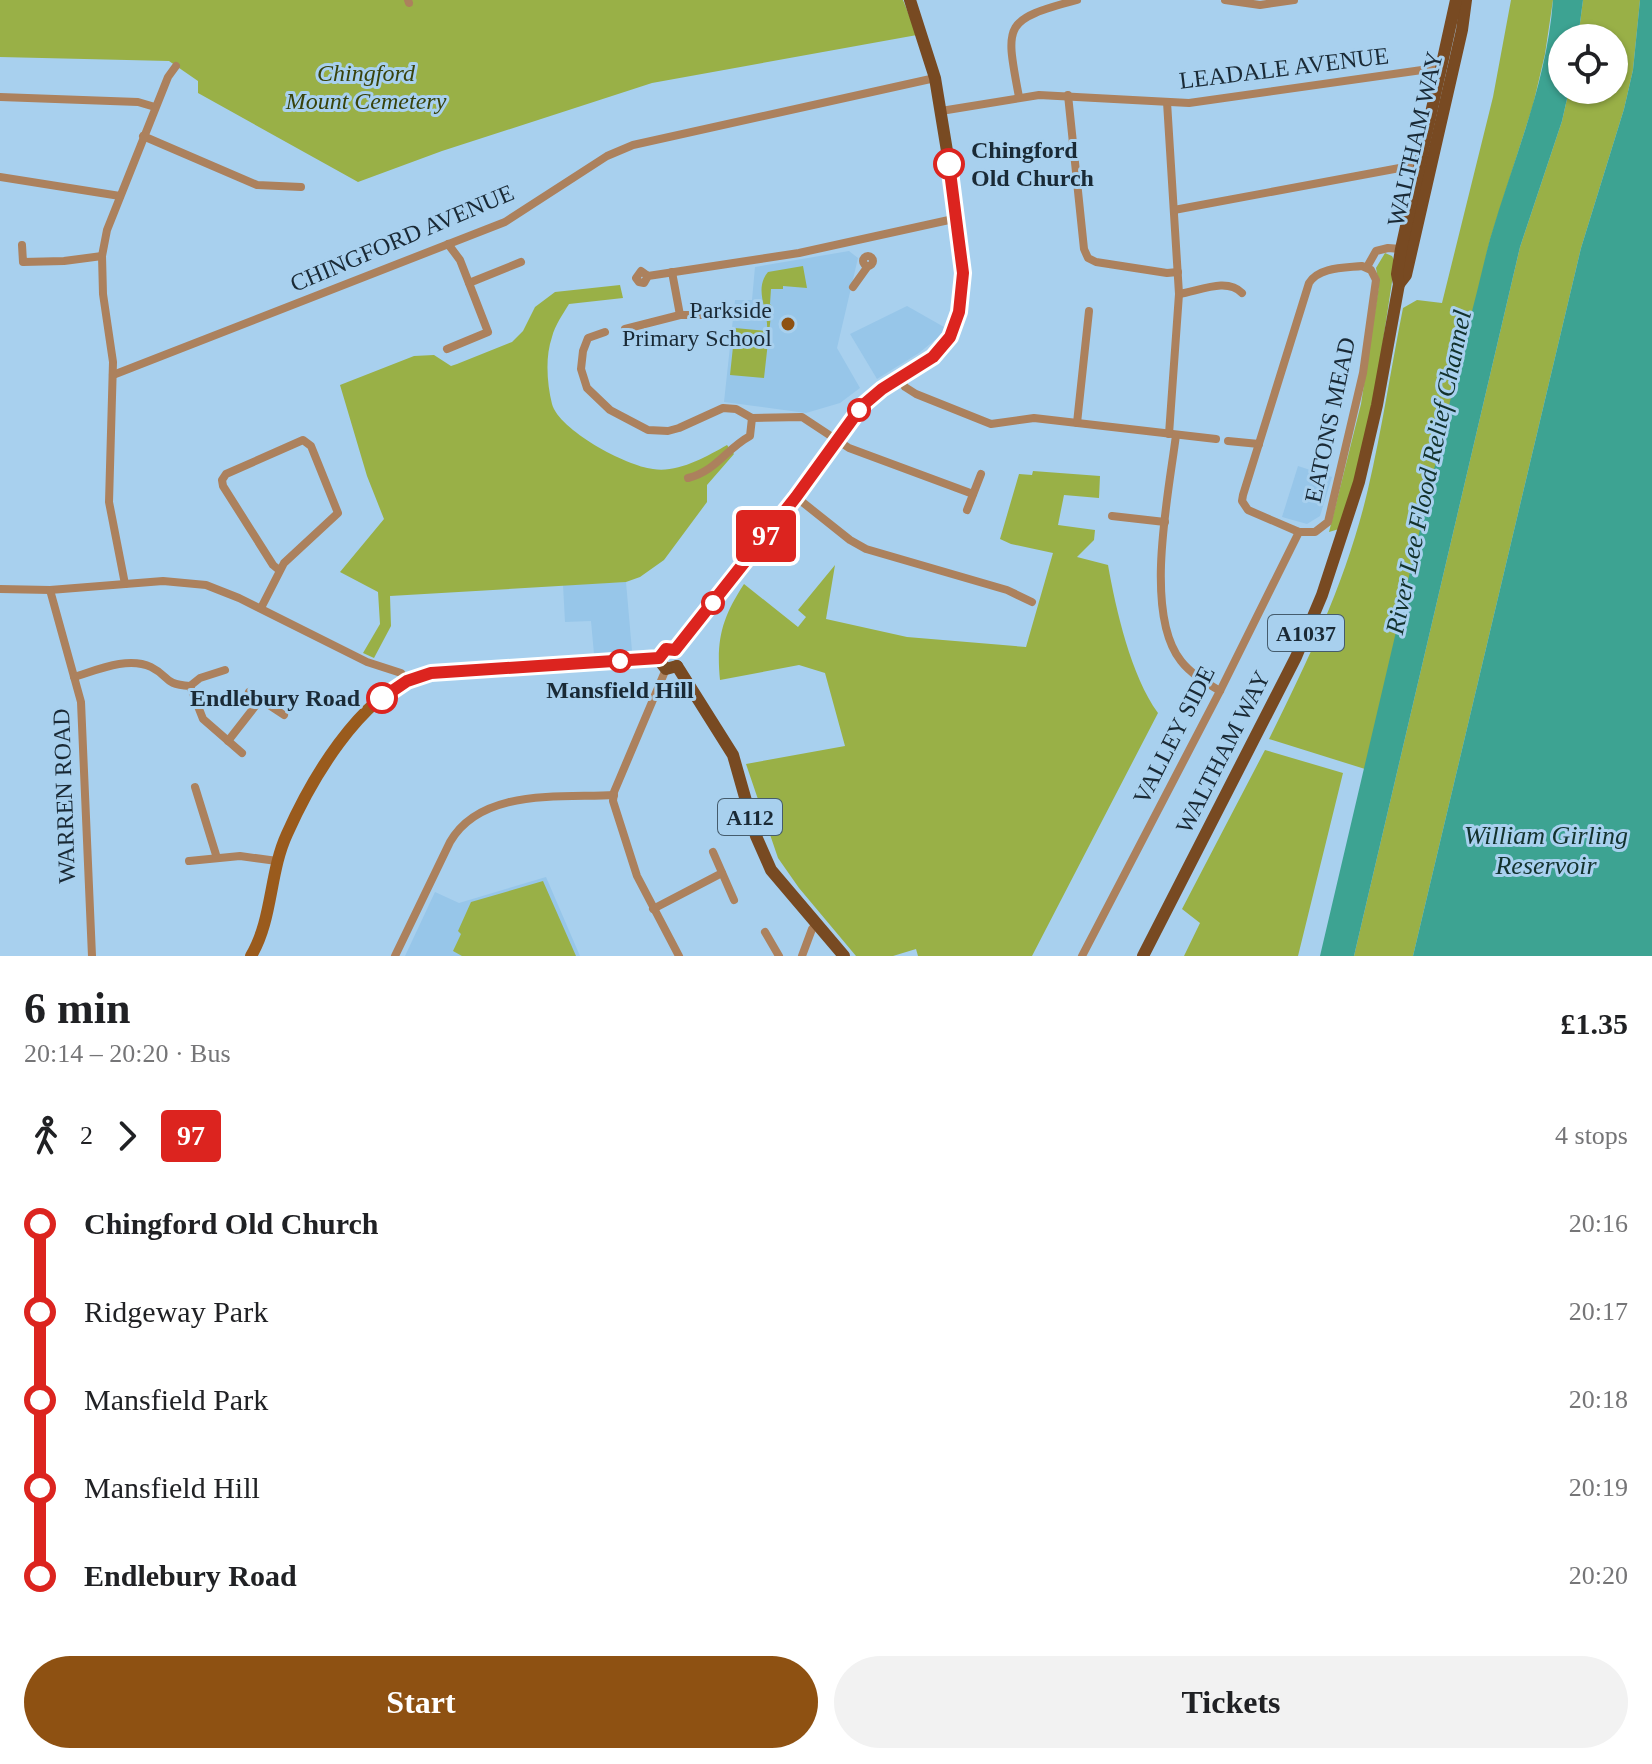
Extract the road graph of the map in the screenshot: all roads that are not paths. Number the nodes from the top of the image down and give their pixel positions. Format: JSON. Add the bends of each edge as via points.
{"nodes":[{"id":1,"x":910,"y":0,"type":"edge"},
{"id":2,"x":1077,"y":0,"type":"edge"},
{"id":3,"x":1225,"y":0,"type":"edge"},
{"id":4,"x":1294,"y":0,"type":"edge"},
{"id":5,"x":1456,"y":0,"type":"edge"},
{"id":6,"x":1466,"y":0,"type":"edge"},
{"id":7,"x":1259,"y":2,"type":"edge"},
{"id":8,"x":1457,"y":29,"type":"junction"},
{"id":9,"x":176,"y":66,"type":"dead end"},
{"id":10,"x":1442,"y":70,"type":"junction"},
{"id":11,"x":935,"y":78,"type":"junction"},
{"id":12,"x":1068,"y":95,"type":"junction"},
{"id":13,"x":0,"y":97,"type":"edge"},
{"id":14,"x":1019,"y":97,"type":"junction"},
{"id":15,"x":1167,"y":102,"type":"junction"},
{"id":16,"x":155,"y":107,"type":"junction"},
{"id":17,"x":941,"y":111,"type":"junction"},
{"id":18,"x":1435,"y":122,"type":"junction"},
{"id":19,"x":143,"y":136,"type":"junction"},
{"id":20,"x":1419,"y":169,"type":"junction"},
{"id":21,"x":0,"y":177,"type":"edge"},
{"id":22,"x":301,"y":187,"type":"dead end"},
{"id":23,"x":120,"y":196,"type":"junction"},
{"id":24,"x":1174,"y":210,"type":"junction"},
{"id":25,"x":958,"y":218,"type":"junction"},
{"id":26,"x":868,"y":238,"type":"junction"},
{"id":27,"x":448,"y":244,"type":"junction"},
{"id":28,"x":22,"y":245,"type":"dead end"},
{"id":29,"x":1406,"y":251,"type":"junction"},
{"id":30,"x":102,"y":256,"type":"junction"},
{"id":31,"x":521,"y":262,"type":"dead end"},
{"id":32,"x":1367,"y":267,"type":"junction"},
{"id":33,"x":672,"y":272,"type":"junction"},
{"id":34,"x":1178,"y":272,"type":"junction"},
{"id":35,"x":648,"y":276,"type":"dead end"},
{"id":36,"x":469,"y":283,"type":"junction"},
{"id":37,"x":853,"y":287,"type":"dead end"},
{"id":38,"x":1242,"y":293,"type":"dead end"},
{"id":39,"x":1179,"y":294,"type":"junction"},
{"id":40,"x":1089,"y":311,"type":"dead end"},
{"id":41,"x":680,"y":315,"type":"junction"},
{"id":42,"x":716,"y":315,"type":"dead end"},
{"id":43,"x":625,"y":329,"type":"dead end"},
{"id":44,"x":605,"y":332,"type":"dead end"},
{"id":45,"x":447,"y":349,"type":"dead end"},
{"id":46,"x":113,"y":375,"type":"junction"},
{"id":47,"x":899,"y":378,"type":"junction"},
{"id":48,"x":752,"y":418,"type":"junction"},
{"id":49,"x":1077,"y":423,"type":"junction"},
{"id":50,"x":1173,"y":434,"type":"junction"},
{"id":51,"x":1216,"y":439,"type":"dead end"},
{"id":52,"x":837,"y":441,"type":"junction"},
{"id":53,"x":1228,"y":441,"type":"dead end"},
{"id":54,"x":1259,"y":444,"type":"junction"},
{"id":55,"x":981,"y":474,"type":"dead end"},
{"id":56,"x":688,"y":478,"type":"dead end"},
{"id":57,"x":973,"y":494,"type":"junction"},
{"id":58,"x":796,"y":497,"type":"junction"},
{"id":59,"x":967,"y":510,"type":"dead end"},
{"id":60,"x":1112,"y":516,"type":"dead end"},
{"id":61,"x":1165,"y":522,"type":"junction"},
{"id":62,"x":1299,"y":532,"type":"junction"},
{"id":63,"x":279,"y":570,"type":"junction"},
{"id":64,"x":125,"y":584,"type":"junction"},
{"id":65,"x":0,"y":589,"type":"edge"},
{"id":66,"x":50,"y":590,"type":"junction"},
{"id":67,"x":1032,"y":602,"type":"dead end"},
{"id":68,"x":261,"y":608,"type":"junction"},
{"id":69,"x":667,"y":664,"type":"junction"},
{"id":70,"x":225,"y":670,"type":"dead end"},
{"id":71,"x":74,"y":677,"type":"junction"},
{"id":72,"x":407,"y":681,"type":"junction"},
{"id":73,"x":190,"y":686,"type":"junction"},
{"id":74,"x":1220,"y":691,"type":"junction"},
{"id":75,"x":249,"y":692,"type":"dead end"},
{"id":76,"x":260,"y":700,"type":"junction"},
{"id":77,"x":284,"y":715,"type":"dead end"},
{"id":78,"x":228,"y":741,"type":"junction"},
{"id":79,"x":242,"y":753,"type":"dead end"},
{"id":80,"x":195,"y":787,"type":"dead end"},
{"id":81,"x":614,"y":795,"type":"junction"},
{"id":82,"x":713,"y":852,"type":"dead end"},
{"id":83,"x":217,"y":858,"type":"junction"},
{"id":84,"x":189,"y":861,"type":"dead end"},
{"id":85,"x":277,"y":861,"type":"junction"},
{"id":86,"x":722,"y":873,"type":"junction"},
{"id":87,"x":734,"y":900,"type":"dead end"},
{"id":88,"x":653,"y":909,"type":"junction"},
{"id":89,"x":817,"y":923,"type":"junction"},
{"id":90,"x":765,"y":932,"type":"dead end"},
{"id":91,"x":92,"y":956,"type":"edge"},
{"id":92,"x":251,"y":956,"type":"edge"},
{"id":93,"x":395,"y":956,"type":"edge"},
{"id":94,"x":679,"y":956,"type":"edge"},
{"id":95,"x":779,"y":956,"type":"edge"},
{"id":96,"x":802,"y":956,"type":"edge"},
{"id":97,"x":844,"y":956,"type":"edge"},
{"id":98,"x":1082,"y":956,"type":"edge"},
{"id":99,"x":1143,"y":956,"type":"edge"}],
"edges":[{"from":1,"to":11,"type":"main road","number":"A112"},
{"from":2,"to":14,"type":"street","via":[[1031,13],[1015,26],[1011,45]]},
{"from":3,"to":7,"type":"street"},
{"from":4,"to":7,"type":"street"},
{"from":5,"to":8,"type":"main road","name":"WALTHAM WAY","number":"A1037"},
{"from":6,"to":8,"type":"main road","name":"WALTHAM WAY","number":"A1037"},
{"from":8,"to":10,"type":"main road","name":"WALTHAM WAY","number":"A1037"},
{"from":8,"to":18,"type":"main road","name":"WALTHAM WAY","number":"A1037"},
{"from":9,"to":16,"type":"street"},
{"from":10,"to":15,"type":"street","name":"LEADALE AVENUE"},
{"from":10,"to":18,"type":"main road","name":"WALTHAM WAY","number":"A1037"},
{"from":11,"to":17,"type":"main road","number":"A112"},
{"from":11,"to":27,"type":"street","name":"CHINGFORD AVENUE","via":[[633,145],[607,156],[516,216]]},
{"from":12,"to":14,"type":"street","name":"LEADALE AVENUE"},
{"from":12,"to":15,"type":"street","name":"LEADALE AVENUE"},
{"from":12,"to":34,"type":"street","via":[[1088,258]]},
{"from":13,"to":16,"type":"street"},
{"from":14,"to":17,"type":"street","name":"LEADALE AVENUE"},
{"from":15,"to":24,"type":"street"},
{"from":16,"to":19,"type":"street"},
{"from":17,"to":25,"type":"main road","number":"A112"},
{"from":18,"to":20,"type":"main road","name":"WALTHAM WAY","number":"A1037"},
{"from":18,"to":29,"type":"main road","name":"WALTHAM WAY","number":"A1037"},
{"from":19,"to":22,"type":"street","via":[[257,185]]},
{"from":19,"to":23,"type":"street"},
{"from":20,"to":24,"type":"street","via":[[1405,167]]},
{"from":20,"to":29,"type":"main road","name":"WALTHAM WAY","number":"A1037"},
{"from":21,"to":23,"type":"street"},
{"from":23,"to":30,"type":"street"},
{"from":24,"to":34,"type":"street"},
{"from":25,"to":26,"type":"street"},
{"from":25,"to":47,"type":"main road","number":"A112","via":[[963,281],[957,322],[933,357]]},
{"from":26,"to":33,"type":"street"},
{"from":26,"to":37,"type":"street","via":[[869,255],[863,260],[868,266]]},
{"from":27,"to":36,"type":"street"},
{"from":27,"to":46,"type":"street","name":"CHINGFORD AVENUE"},
{"from":28,"to":30,"type":"street","via":[[23,262]]},
{"from":29,"to":32,"type":"street","name":"EATONS MEAD","via":[[1376,251]]},
{"from":29,"to":99,"type":"main road","name":"WALTHAM WAY","number":"A1037","via":[[1406,275],[1399,284],[1359,482],[1322,595],[1289,671]]},
{"from":30,"to":46,"type":"street"},
{"from":31,"to":36,"type":"street"},
{"from":32,"to":54,"type":"street","name":"EATONS MEAD","via":[[1321,272],[1312,279]]},
{"from":32,"to":62,"type":"street","name":"EATONS MEAD","via":[[1376,280],[1374,307],[1331,515],[1315,532]]},
{"from":33,"to":35,"type":"street"},
{"from":33,"to":41,"type":"street"},
{"from":34,"to":39,"type":"street"},
{"from":36,"to":45,"type":"street","via":[[488,332]]},
{"from":38,"to":39,"type":"street","via":[[1223,285]]},
{"from":39,"to":50,"type":"street"},
{"from":40,"to":49,"type":"street"},
{"from":41,"to":42,"type":"street"},
{"from":41,"to":43,"type":"street"},
{"from":44,"to":48,"type":"street","via":[[588,338],[581,369],[587,388],[610,410],[657,432],[723,408]]},
{"from":46,"to":64,"type":"street","via":[[109,502]]},
{"from":47,"to":49,"type":"street","via":[[916,394],[983,422],[1032,418]]},
{"from":47,"to":52,"type":"main road","number":"A112","via":[[862,406]]},
{"from":48,"to":52,"type":"street","via":[[802,417]]},
{"from":48,"to":56,"type":"street","via":[[750,436],[717,465]]},
{"from":49,"to":50,"type":"street"},
{"from":50,"to":51,"type":"street"},
{"from":50,"to":61,"type":"street"},
{"from":52,"to":57,"type":"street"},
{"from":52,"to":58,"type":"main road","number":"A112"},
{"from":53,"to":54,"type":"street"},
{"from":54,"to":62,"type":"street","name":"EATONS MEAD","via":[[1244,505]]},
{"from":55,"to":57,"type":"street"},
{"from":57,"to":59,"type":"street"},
{"from":58,"to":67,"type":"street","via":[[866,549]]},
{"from":58,"to":69,"type":"main road","number":"A112","via":[[675,650],[679,657]]},
{"from":60,"to":61,"type":"street"},
{"from":61,"to":74,"type":"street","via":[[1161,583],[1168,633],[1180,660]]},
{"from":62,"to":74,"type":"street","name":"VALLEY SIDE"},
{"from":63,"to":63,"type":"street","via":[[338,513],[311,446],[303,440],[222,480]]},
{"from":63,"to":68,"type":"street"},
{"from":64,"to":66,"type":"street"},
{"from":64,"to":68,"type":"street","via":[[194,582]]},
{"from":65,"to":66,"type":"street"},
{"from":66,"to":71,"type":"street","name":"WARREN ROAD"},
{"from":68,"to":72,"type":"street","via":[[367,662],[401,673]]},
{"from":69,"to":72,"type":"main road","via":[[444,671]]},
{"from":69,"to":81,"type":"street"},
{"from":69,"to":89,"type":"main road","number":"A112","via":[[733,755],[765,859]]},
{"from":70,"to":73,"type":"street"},
{"from":71,"to":73,"type":"street","via":[[140,664],[170,684]]},
{"from":71,"to":91,"type":"street","name":"WARREN ROAD","via":[[83,715]]},
{"from":72,"to":85,"type":"main road","via":[[350,728],[290,827]]},
{"from":73,"to":78,"type":"street","via":[[203,719]]},
{"from":74,"to":98,"type":"street","name":"VALLEY SIDE"},
{"from":75,"to":76,"type":"street"},
{"from":76,"to":77,"type":"street"},
{"from":76,"to":78,"type":"street"},
{"from":78,"to":79,"type":"street"},
{"from":80,"to":83,"type":"street"},
{"from":81,"to":88,"type":"street","via":[[637,876]]},
{"from":81,"to":93,"type":"street","via":[[524,800],[470,818],[450,842]]},
{"from":82,"to":86,"type":"street"},
{"from":83,"to":84,"type":"street"},
{"from":83,"to":85,"type":"street"},
{"from":85,"to":92,"type":"main road","via":[[262,933]]},
{"from":86,"to":87,"type":"street"},
{"from":86,"to":88,"type":"street"},
{"from":88,"to":94,"type":"street"},
{"from":89,"to":96,"type":"street"},
{"from":89,"to":97,"type":"main road","number":"A112"},
{"from":90,"to":95,"type":"street"}]}
